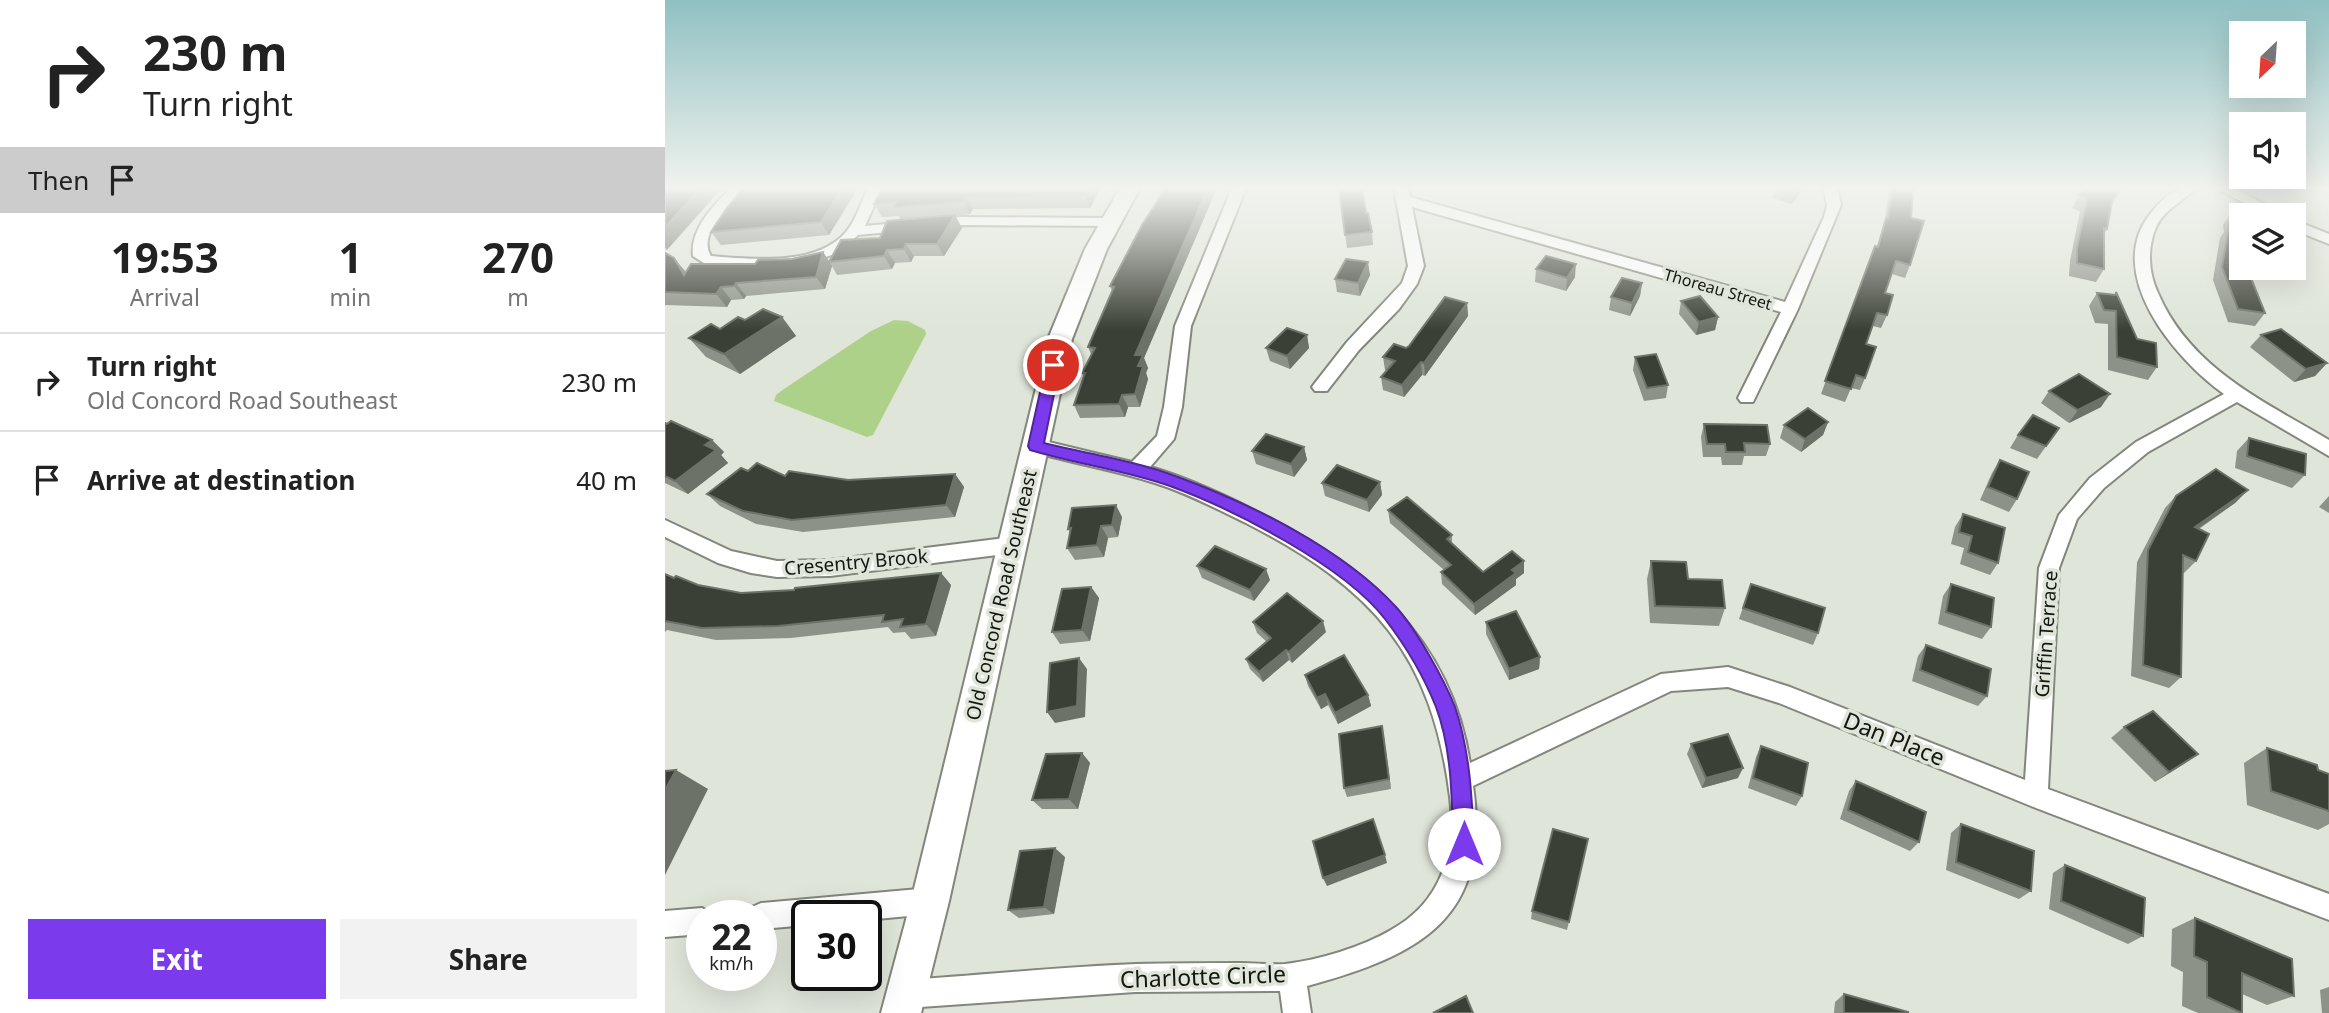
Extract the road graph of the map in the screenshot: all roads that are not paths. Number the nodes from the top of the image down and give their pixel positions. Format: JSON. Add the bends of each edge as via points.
{"nodes":[{"id":1,"x":702,"y":235,"type":"edge"},
{"id":2,"x":850,"y":235,"type":"edge"},
{"id":3,"x":1104,"y":235,"type":"edge"},
{"id":4,"x":1220,"y":235,"type":"edge"},
{"id":5,"x":1410,"y":235,"type":"edge"},
{"id":6,"x":1541,"y":235,"type":"edge"},
{"id":7,"x":1823,"y":235,"type":"edge"},
{"id":8,"x":2145,"y":235,"type":"edge"},
{"id":9,"x":1790,"y":309,"type":"junction"},
{"id":10,"x":1321,"y":387,"type":"dead end"},
{"id":11,"x":2235,"y":392,"type":"junction"},
{"id":12,"x":1747,"y":398,"type":"dead end"},
{"id":13,"x":1036,"y":446,"type":"junction"},
{"id":14,"x":2329,"y":449,"type":"edge"},
{"id":15,"x":1135,"y":471,"type":"junction"},
{"id":16,"x":665,"y":528,"type":"edge"},
{"id":17,"x":1013,"y":545,"type":"junction"},
{"id":18,"x":1462,"y":779,"type":"junction"},
{"id":19,"x":2036,"y":796,"type":"junction"},
{"id":20,"x":930,"y":901,"type":"junction"},
{"id":21,"x":2329,"y":907,"type":"edge"},
{"id":22,"x":777,"y":915,"type":"edge"},
{"id":23,"x":686,"y":922,"type":"edge"},
{"id":24,"x":665,"y":924,"type":"edge"},
{"id":25,"x":1292,"y":976,"type":"junction"},
{"id":26,"x":903,"y":1003,"type":"edge"},
{"id":27,"x":1297,"y":1013,"type":"edge"}],
"edges":[{"from":1,"to":2,"type":"street","via":[[699,250],[707,260],[779,261],[827,251]]},
{"from":3,"to":13,"type":"street","name":"Old Concord Road Southeast","via":[[1068,314]]},
{"from":4,"to":15,"type":"street","via":[[1183,326],[1165,439]]},
{"from":5,"to":10,"type":"street","via":[[1416,266],[1409,284]]},
{"from":6,"to":9,"type":"street","name":"Thoreau Street"},
{"from":7,"to":9,"type":"street"},
{"from":8,"to":11,"type":"street","via":[[2143,277],[2153,304],[2174,337],[2205,371]]},
{"from":9,"to":12,"type":"street"},
{"from":11,"to":14,"type":"street"},
{"from":11,"to":19,"type":"street","name":"Griffin Terrace","via":[[2228,401],[2142,447],[2098,483],[2069,515],[2049,568]]},
{"from":13,"to":15,"type":"street","name":"Charlotte Circle"},
{"from":13,"to":17,"type":"street","name":"Old Concord Road Southeast"},
{"from":15,"to":18,"type":"street","name":"Charlotte Circle","via":[[1173,481],[1256,519],[1311,547],[1363,586],[1391,613],[1425,667],[1446,708]]},
{"from":16,"to":17,"type":"street","name":"Cresentry Brook","via":[[725,557],[777,569],[830,568]]},
{"from":17,"to":20,"type":"street","name":"Old Concord Road Southeast"},
{"from":18,"to":19,"type":"street","name":"Dan Place","via":[[1669,681],[1728,677],[1782,694]]},
{"from":18,"to":25,"type":"street","name":"Charlotte Circle","via":[[1459,867],[1448,895],[1429,919],[1380,949]]},
{"from":19,"to":21,"type":"street","name":"Dan Place"},
{"from":20,"to":22,"type":"street"},
{"from":20,"to":26,"type":"street","name":"Old Concord Road Southeast"},
{"from":23,"to":24,"type":"street"},
{"from":25,"to":26,"type":"street","name":"Charlotte Circle","via":[[1133,978]]},
{"from":25,"to":27,"type":"street"}]}
